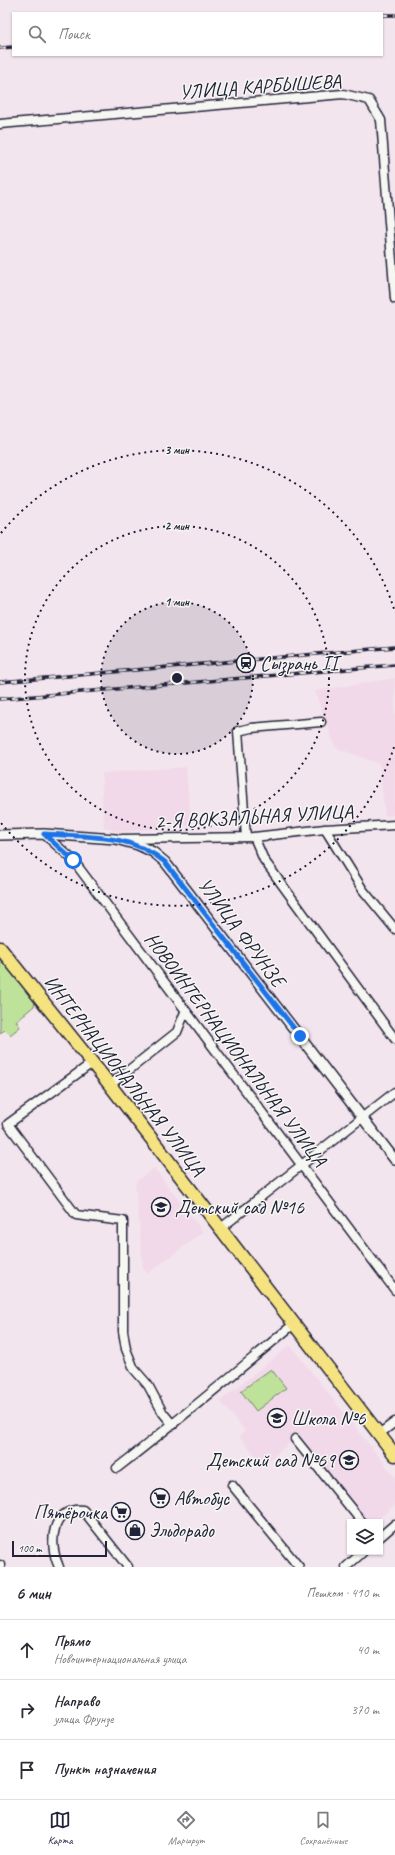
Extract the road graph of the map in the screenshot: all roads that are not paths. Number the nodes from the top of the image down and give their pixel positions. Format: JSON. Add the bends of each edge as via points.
{"nodes":[{"id":1,"x":0,"y":124,"type":"edge"},
{"id":2,"x":395,"y":299,"type":"edge"},
{"id":3,"x":321,"y":722,"type":"dead end"},
{"id":4,"x":395,"y":825,"type":"edge"},
{"id":5,"x":325,"y":829,"type":"junction"},
{"id":6,"x":44,"y":834,"type":"junction"},
{"id":7,"x":0,"y":835,"type":"edge"},
{"id":8,"x":250,"y":837,"type":"junction"},
{"id":9,"x":116,"y":839,"type":"junction"},
{"id":10,"x":395,"y":929,"type":"edge"},
{"id":11,"x":0,"y":948,"type":"edge"},
{"id":12,"x":185,"y":1012,"type":"junction"},
{"id":13,"x":395,"y":1039,"type":"edge"},
{"id":14,"x":92,"y":1063,"type":"junction"},
{"id":15,"x":110,"y":1085,"type":"junction"},
{"id":16,"x":395,"y":1092,"type":"edge"},
{"id":17,"x":363,"y":1118,"type":"junction"},
{"id":18,"x":395,"y":1160,"type":"edge"},
{"id":19,"x":301,"y":1165,"type":"junction"},
{"id":20,"x":221,"y":1228,"type":"junction"},
{"id":21,"x":395,"y":1290,"type":"edge"},
{"id":22,"x":295,"y":1323,"type":"junction"},
{"id":23,"x":395,"y":1422,"type":"edge"},
{"id":24,"x":173,"y":1425,"type":"junction"},
{"id":25,"x":379,"y":1434,"type":"junction"},
{"id":26,"x":295,"y":1438,"type":"dead end"},
{"id":27,"x":395,"y":1455,"type":"edge"},
{"id":28,"x":118,"y":1468,"type":"dead end"},
{"id":29,"x":232,"y":1485,"type":"dead end"},
{"id":30,"x":360,"y":1519,"type":"edge"},
{"id":31,"x":395,"y":1524,"type":"edge"},
{"id":32,"x":383,"y":1534,"type":"edge"},
{"id":33,"x":360,"y":1555,"type":"edge"},
{"id":34,"x":59,"y":1567,"type":"edge"},
{"id":35,"x":128,"y":1567,"type":"edge"},
{"id":36,"x":299,"y":1567,"type":"edge"},
{"id":37,"x":346,"y":1567,"type":"edge"}],
"edges":[{"from":1,"to":2,"type":"street","name":"УЛИЦА КАРБЫШЕВА","via":[[343,94],[369,100],[381,120]]},
{"from":3,"to":8,"type":"street","via":[[238,731]]},
{"from":4,"to":5,"type":"street","name":"2-Я ВОКЗАЛЬНАЯ УЛИЦА"},
{"from":5,"to":8,"type":"street","name":"2-Я ВОКЗАЛЬНАЯ УЛИЦА"},
{"from":5,"to":10,"type":"street","via":[[363,890]]},
{"from":6,"to":7,"type":"street","name":"УЛИЦА ФРУНЗЕ"},
{"from":6,"to":9,"type":"street","name":"УЛИЦА ФРУНЗЕ"},
{"from":6,"to":12,"type":"street","name":"НОВОИНТЕРНАЦИОНАЛЬНАЯ УЛИЦА","via":[[73,860]]},
{"from":8,"to":9,"type":"street","name":"2-Я ВОКЗАЛЬНАЯ УЛИЦА"},
{"from":8,"to":13,"type":"street","via":[[264,860]]},
{"from":9,"to":17,"type":"street","name":"УЛИЦА ФРУНЗЕ","via":[[153,852],[165,862]]},
{"from":11,"to":14,"type":"main road","name":"ИНТЕРНАЦИОНАЛЬНАЯ УЛИЦА"},
{"from":12,"to":15,"type":"street","via":[[177,1032]]},
{"from":12,"to":19,"type":"street","name":"НОВОИНТЕРНАЦИОНАЛЬНАЯ УЛИЦА"},
{"from":14,"to":15,"type":"main road","name":"ИНТЕРНАЦИОНАЛЬНАЯ УЛИЦА"},
{"from":14,"to":24,"type":"street","via":[[8,1124],[76,1215],[123,1221],[123,1331],[126,1349],[134,1369],[148,1384],[163,1413]]},
{"from":15,"to":20,"type":"main road","name":"ИНТЕРНАЦИОНАЛЬНАЯ УЛИЦА"},
{"from":16,"to":17,"type":"street"},
{"from":17,"to":18,"type":"street","name":"УЛИЦА ФРУНЗЕ"},
{"from":17,"to":19,"type":"street"},
{"from":19,"to":20,"type":"street"},
{"from":19,"to":21,"type":"street","name":"НОВОИНТЕРНАЦИОНАЛЬНАЯ УЛИЦА"},
{"from":20,"to":22,"type":"main road","name":"ИНТЕРНАЦИОНАЛЬНАЯ УЛИЦА"},
{"from":22,"to":24,"type":"street"},
{"from":22,"to":25,"type":"main road","name":"ИНТЕРНАЦИОНАЛЬНАЯ УЛИЦА"},
{"from":23,"to":25,"type":"street"},
{"from":24,"to":28,"type":"street"},
{"from":25,"to":27,"type":"main road","name":"ИНТЕРНАЦИОНАЛЬНАЯ УЛИЦА"},
{"from":26,"to":30,"type":"street"},
{"from":29,"to":36,"type":"street"},
{"from":31,"to":32,"type":"street"},
{"from":33,"to":37,"type":"street"},
{"from":34,"to":35,"type":"street","via":[[53,1545],[54,1529],[64,1513],[73,1509],[83,1510]]}]}
